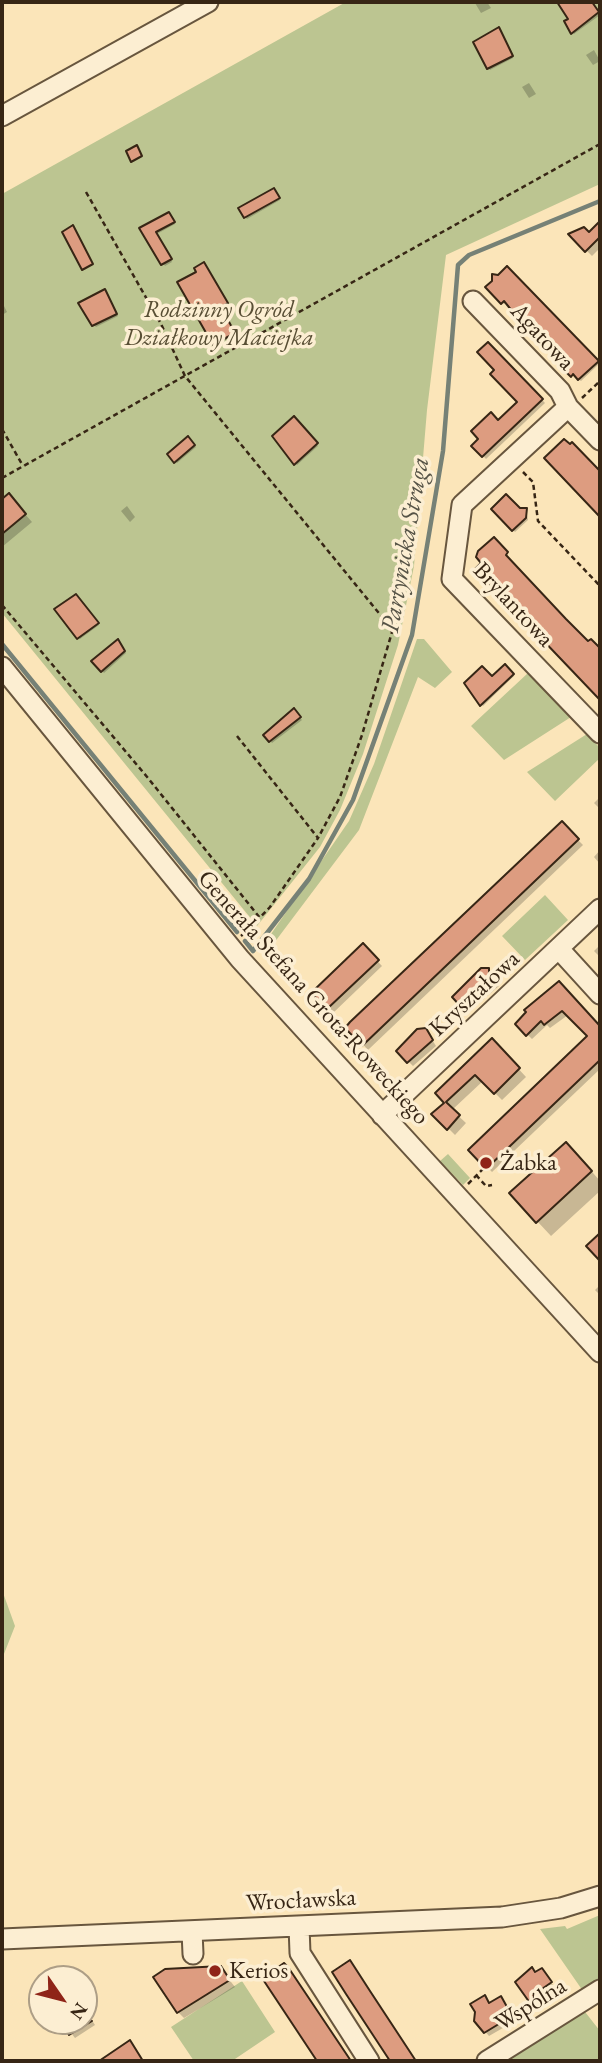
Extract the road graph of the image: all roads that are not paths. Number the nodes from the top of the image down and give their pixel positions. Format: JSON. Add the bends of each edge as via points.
{"nodes":[{"id":1,"x":208,"y":2,"type":"edge"},
{"id":2,"x":2,"y":116,"type":"edge"},
{"id":3,"x":474,"y":300,"type":"dead end"},
{"id":4,"x":573,"y":405,"type":"junction"},
{"id":5,"x":600,"y":440,"type":"edge"},
{"id":6,"x":2,"y":667,"type":"edge"},
{"id":7,"x":600,"y":733,"type":"edge"},
{"id":8,"x":600,"y":909,"type":"edge"},
{"id":9,"x":559,"y":949,"type":"junction"},
{"id":10,"x":600,"y":993,"type":"edge"},
{"id":11,"x":382,"y":1115,"type":"junction"},
{"id":12,"x":600,"y":1352,"type":"edge"},
{"id":13,"x":600,"y":1896,"type":"edge"},
{"id":14,"x":299,"y":1926,"type":"junction"},
{"id":15,"x":191,"y":1931,"type":"junction"},
{"id":16,"x":2,"y":1939,"type":"edge"},
{"id":17,"x":192,"y":1954,"type":"dead end"},
{"id":18,"x":600,"y":1990,"type":"edge"},
{"id":19,"x":369,"y":2061,"type":"edge"},
{"id":20,"x":487,"y":2061,"type":"edge"}],
"edges":[{"from":1,"to":2,"type":"street"},
{"from":3,"to":4,"type":"street","name":"Agatowa"},
{"from":4,"to":5,"type":"street","name":"Agatowa"},
{"from":4,"to":7,"type":"street","name":"Brylantowa","via":[[462,505],[452,579]]},
{"from":6,"to":11,"type":"street","name":"Generała Stefana Grota-Roweckiego","via":[[229,946]]},
{"from":8,"to":9,"type":"street","name":"Kryształowa"},
{"from":9,"to":10,"type":"street"},
{"from":9,"to":11,"type":"street","name":"Kryształowa"},
{"from":11,"to":12,"type":"street","name":"Generała Stefana Grota-Roweckiego"},
{"from":13,"to":14,"type":"street","name":"Wrocławska","via":[[561,1908],[502,1917]]},
{"from":14,"to":15,"type":"street","name":"Wrocławska"},
{"from":14,"to":19,"type":"street","via":[[300,1954]]},
{"from":15,"to":16,"type":"street","name":"Wrocławska"},
{"from":15,"to":17,"type":"street"},
{"from":18,"to":20,"type":"street","name":"Wspólna"}]}
